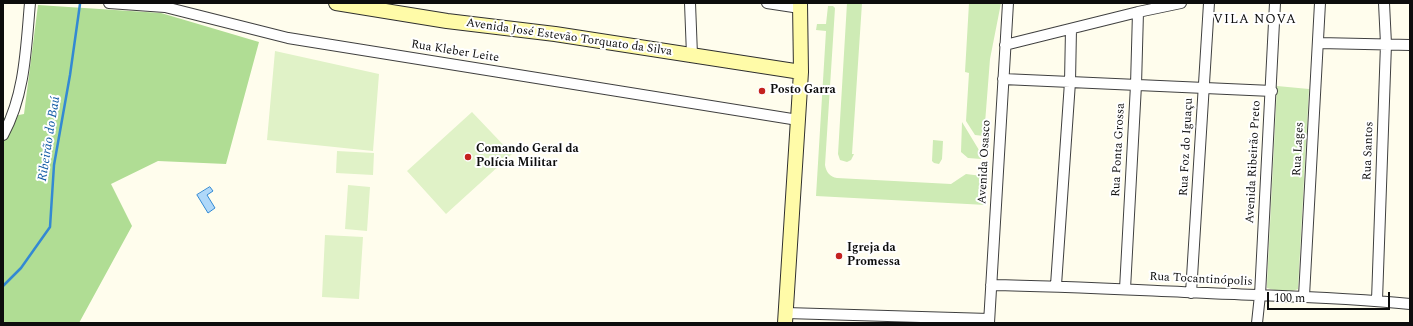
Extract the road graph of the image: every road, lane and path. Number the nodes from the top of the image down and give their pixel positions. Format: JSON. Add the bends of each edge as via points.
{"nodes":[{"id":1,"x":30,"y":3,"type":"edge"},
{"id":2,"x":109,"y":3,"type":"edge"},
{"id":3,"x":336,"y":3,"type":"edge"},
{"id":4,"x":690,"y":3,"type":"edge"},
{"id":5,"x":766,"y":3,"type":"edge"},
{"id":6,"x":1008,"y":3,"type":"edge"},
{"id":7,"x":1181,"y":3,"type":"edge"},
{"id":8,"x":1209,"y":3,"type":"edge"},
{"id":9,"x":1275,"y":3,"type":"edge"},
{"id":10,"x":1320,"y":3,"type":"edge"},
{"id":11,"x":1384,"y":3,"type":"edge"},
{"id":12,"x":800,"y":5,"type":"edge"},
{"id":13,"x":1138,"y":12,"type":"junction"},
{"id":14,"x":1071,"y":29,"type":"junction"},
{"id":15,"x":1319,"y":43,"type":"junction"},
{"id":16,"x":1386,"y":44,"type":"junction"},
{"id":17,"x":1005,"y":45,"type":"junction"},
{"id":18,"x":1410,"y":45,"type":"edge"},
{"id":19,"x":692,"y":55,"type":"junction"},
{"id":20,"x":801,"y":72,"type":"junction"},
{"id":21,"x":1003,"y":79,"type":"junction"},
{"id":22,"x":1070,"y":82,"type":"junction"},
{"id":23,"x":1136,"y":85,"type":"junction"},
{"id":24,"x":1203,"y":88,"type":"junction"},
{"id":25,"x":1272,"y":91,"type":"junction"},
{"id":26,"x":798,"y":120,"type":"junction"},
{"id":27,"x":3,"y":135,"type":"edge"},
{"id":28,"x":991,"y":284,"type":"junction"},
{"id":29,"x":1056,"y":285,"type":"junction"},
{"id":30,"x":1125,"y":289,"type":"junction"},
{"id":31,"x":1191,"y":292,"type":"junction"},
{"id":32,"x":1260,"y":295,"type":"junction"},
{"id":33,"x":1304,"y":296,"type":"junction"},
{"id":34,"x":1377,"y":300,"type":"junction"},
{"id":35,"x":1410,"y":304,"type":"edge"},
{"id":36,"x":785,"y":318,"type":"edge"},
{"id":37,"x":989,"y":321,"type":"edge"},
{"id":38,"x":1257,"y":323,"type":"edge"}],
"edges":[{"from":1,"to":27,"type":"street","via":[[22,81],[10,122]]},
{"from":2,"to":26,"type":"street","name":"Rua Kleber Leite","via":[[165,7],[288,38]]},
{"from":3,"to":19,"type":"main road","name":"Avenida José Estevão Torquato da Silva"},
{"from":4,"to":19,"type":"street"},
{"from":5,"to":12,"type":"street"},
{"from":6,"to":17,"type":"street","name":"Avenida Osasco"},
{"from":7,"to":13,"type":"street"},
{"from":8,"to":24,"type":"street","name":"Rua Foz do Iguaçu"},
{"from":9,"to":25,"type":"street","name":"Avenida Ribeirão Preto"},
{"from":10,"to":15,"type":"street","name":"Rua Lages"},
{"from":11,"to":16,"type":"street","name":"Rua Santos"},
{"from":12,"to":20,"type":"main road"},
{"from":13,"to":14,"type":"street"},
{"from":13,"to":23,"type":"street","name":"Rua Ponta Grossa"},
{"from":14,"to":17,"type":"street"},
{"from":14,"to":22,"type":"street"},
{"from":15,"to":16,"type":"street"},
{"from":15,"to":33,"type":"street","name":"Rua Lages"},
{"from":16,"to":18,"type":"street"},
{"from":16,"to":34,"type":"street","name":"Rua Santos"},
{"from":17,"to":21,"type":"street","name":"Avenida Osasco"},
{"from":19,"to":20,"type":"main road","name":"Avenida José Estevão Torquato da Silva"},
{"from":20,"to":26,"type":"main road"},
{"from":21,"to":22,"type":"street"},
{"from":21,"to":28,"type":"street","name":"Avenida Osasco"},
{"from":22,"to":23,"type":"street"},
{"from":22,"to":29,"type":"street"},
{"from":23,"to":24,"type":"street"},
{"from":23,"to":30,"type":"street","name":"Rua Ponta Grossa"},
{"from":24,"to":25,"type":"street"},
{"from":24,"to":31,"type":"street","name":"Rua Foz do Iguaçu"},
{"from":25,"to":32,"type":"street","name":"Avenida Ribeirão Preto"},
{"from":26,"to":36,"type":"main road"},
{"from":28,"to":29,"type":"street","name":"Rua Tocantinópolis"},
{"from":28,"to":37,"type":"street","name":"Avenida Osasco"},
{"from":29,"to":30,"type":"street","name":"Rua Tocantinópolis"},
{"from":30,"to":31,"type":"street","name":"Rua Tocantinópolis"},
{"from":31,"to":32,"type":"street","name":"Rua Tocantinópolis"},
{"from":32,"to":33,"type":"street","name":"Rua Tocantinópolis"},
{"from":32,"to":38,"type":"street","name":"Avenida Ribeirão Preto"},
{"from":33,"to":34,"type":"street","name":"Rua Tocantinópolis"},
{"from":34,"to":35,"type":"street","name":"Rua Tocantinópolis"},
{"from":36,"to":37,"type":"street"}]}
